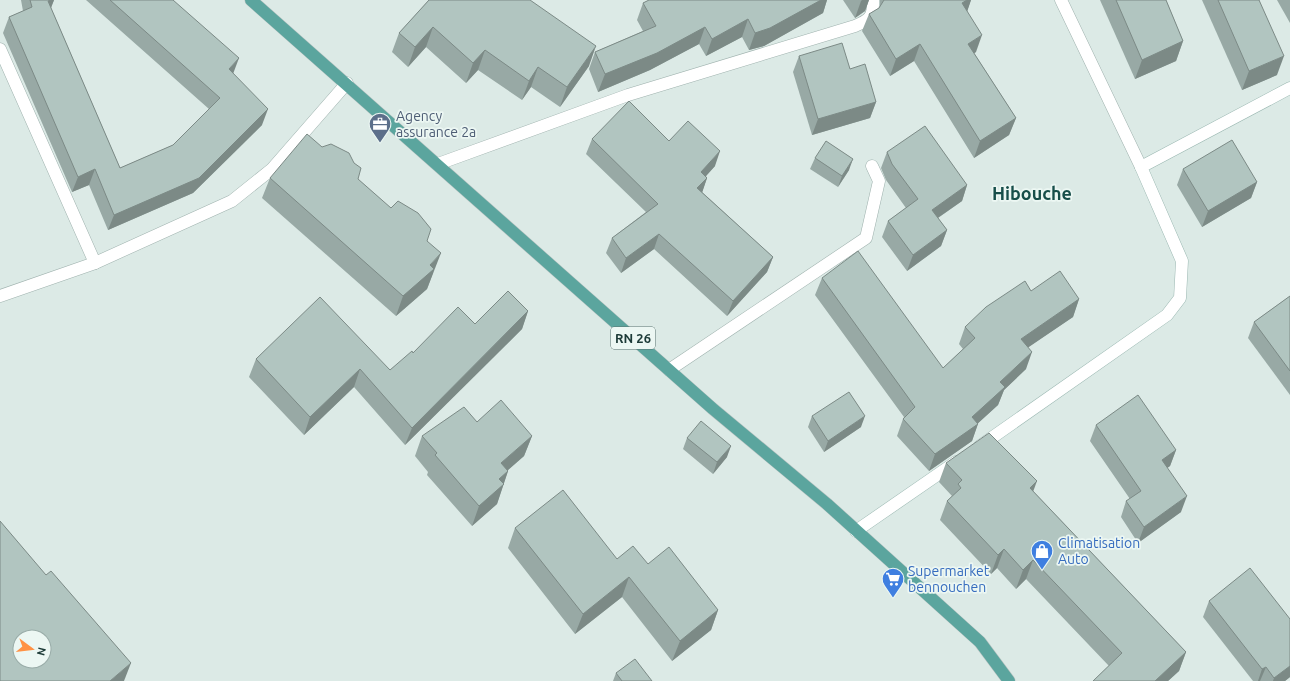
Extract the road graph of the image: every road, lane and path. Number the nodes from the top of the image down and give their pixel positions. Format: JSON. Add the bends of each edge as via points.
{"nodes":[{"id":1,"x":251,"y":0,"type":"edge"},
{"id":2,"x":873,"y":0,"type":"edge"},
{"id":3,"x":1061,"y":0,"type":"edge"},
{"id":4,"x":0,"y":49,"type":"edge"},
{"id":5,"x":347,"y":84,"type":"junction"},
{"id":6,"x":1290,"y":88,"type":"edge"},
{"id":7,"x":438,"y":164,"type":"junction"},
{"id":8,"x":872,"y":166,"type":"dead end"},
{"id":9,"x":1141,"y":167,"type":"junction"},
{"id":10,"x":95,"y":263,"type":"junction"},
{"id":11,"x":0,"y":296,"type":"edge"},
{"id":12,"x":669,"y":370,"type":"junction"},
{"id":13,"x":856,"y":531,"type":"junction"},
{"id":14,"x":1009,"y":681,"type":"edge"}],
"edges":[{"from":1,"to":5,"type":"main road","number":"RN 26"},
{"from":2,"to":7,"type":"street","via":[[874,11],[867,20],[855,26],[628,95]]},
{"from":3,"to":9,"type":"street"},
{"from":4,"to":10,"type":"street"},
{"from":5,"to":7,"type":"main road","number":"RN 26"},
{"from":5,"to":10,"type":"street","via":[[272,169],[232,201]]},
{"from":6,"to":9,"type":"street"},
{"from":7,"to":12,"type":"main road","number":"RN 26"},
{"from":8,"to":12,"type":"street","via":[[879,181],[866,238]]},
{"from":9,"to":13,"type":"street","via":[[1182,261],[1180,298],[1167,316]]},
{"from":10,"to":11,"type":"street"},
{"from":12,"to":13,"type":"main road","number":"RN 26"},
{"from":13,"to":14,"type":"main road","number":"RN 26","via":[[980,642]]}]}
